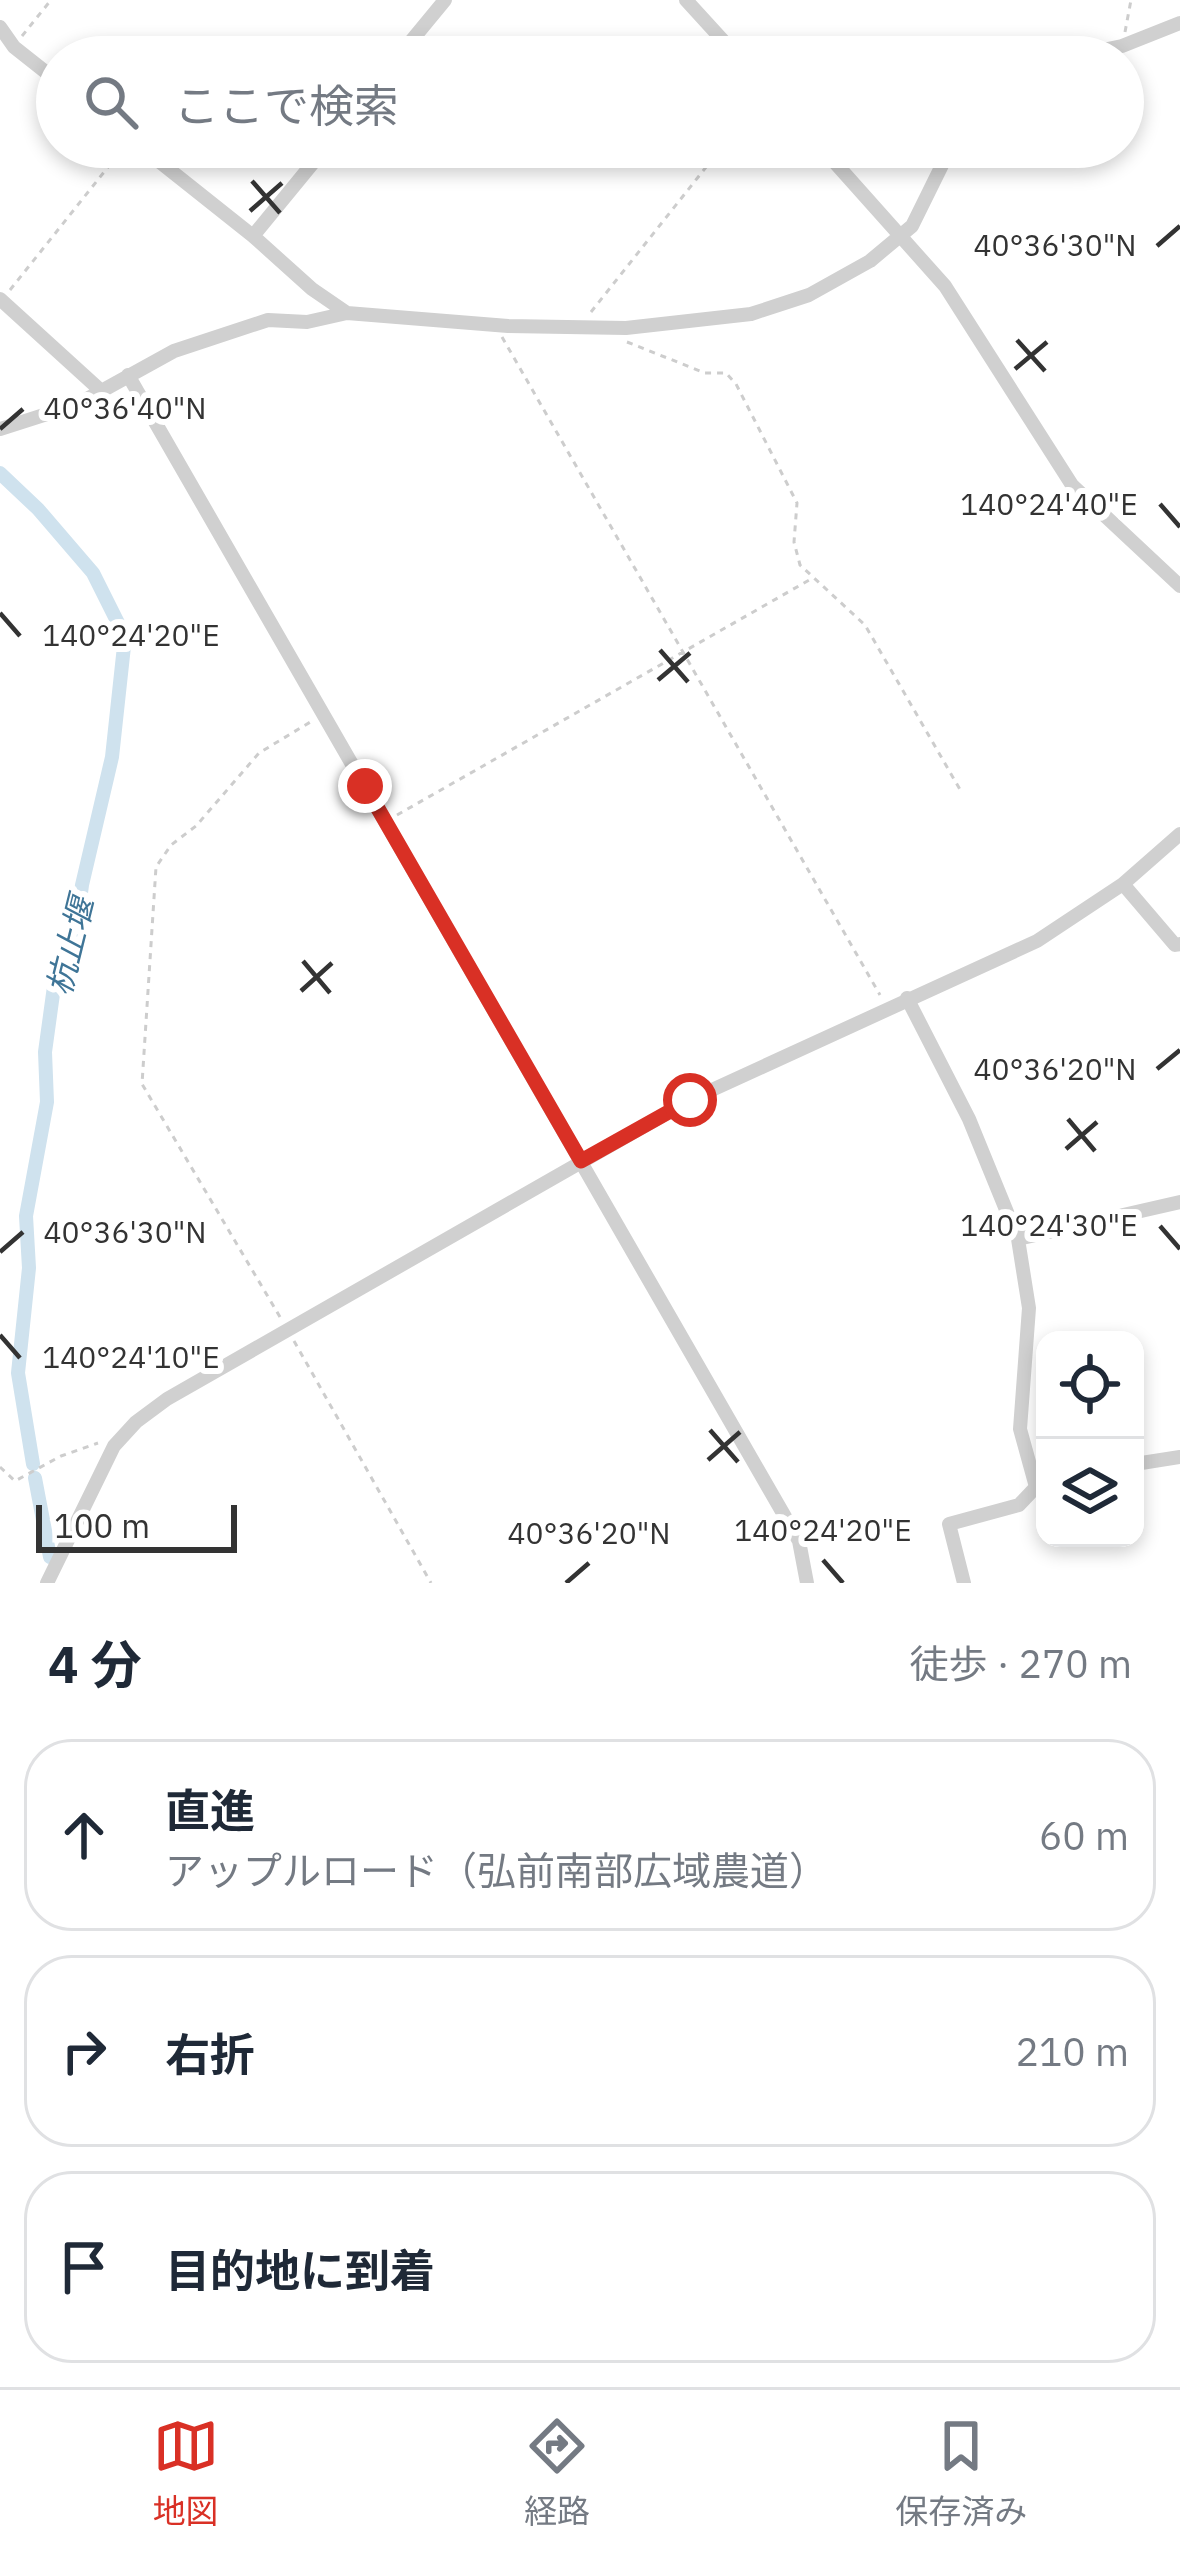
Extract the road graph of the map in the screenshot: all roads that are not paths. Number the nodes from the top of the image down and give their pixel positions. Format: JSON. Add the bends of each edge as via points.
{"nodes":[{"id":1,"x":445,"y":0,"type":"edge"},
{"id":2,"x":686,"y":0,"type":"edge"},
{"id":3,"x":1180,"y":23,"type":"edge"},
{"id":4,"x":0,"y":27,"type":"edge"},
{"id":5,"x":415,"y":36,"type":"edge"},
{"id":6,"x":719,"y":36,"type":"edge"},
{"id":7,"x":1144,"y":38,"type":"edge"},
{"id":8,"x":36,"y":64,"type":"edge"},
{"id":9,"x":167,"y":168,"type":"edge"},
{"id":10,"x":309,"y":168,"type":"edge"},
{"id":11,"x":841,"y":168,"type":"edge"},
{"id":12,"x":940,"y":168,"type":"edge"},
{"id":13,"x":902,"y":234,"type":"junction"},
{"id":14,"x":254,"y":236,"type":"junction"},
{"id":15,"x":1,"y":300,"type":"edge"},
{"id":16,"x":346,"y":313,"type":"junction"},
{"id":17,"x":128,"y":375,"type":"junction"},
{"id":18,"x":99,"y":389,"type":"junction"},
{"id":19,"x":0,"y":429,"type":"edge"},
{"id":20,"x":1180,"y":586,"type":"edge"},
{"id":21,"x":1180,"y":834,"type":"edge"},
{"id":22,"x":1123,"y":884,"type":"junction"},
{"id":23,"x":1180,"y":944,"type":"edge"},
{"id":24,"x":907,"y":998,"type":"junction"},
{"id":25,"x":581,"y":1161,"type":"junction"},
{"id":26,"x":1180,"y":1202,"type":"edge"},
{"id":27,"x":1018,"y":1239,"type":"junction"},
{"id":28,"x":1180,"y":1457,"type":"edge"},
{"id":29,"x":1144,"y":1463,"type":"edge"},
{"id":30,"x":1036,"y":1475,"type":"edge"},
{"id":31,"x":1036,"y":1489,"type":"edge"},
{"id":32,"x":47,"y":1583,"type":"edge"},
{"id":33,"x":807,"y":1583,"type":"edge"},
{"id":34,"x":964,"y":1583,"type":"edge"}],
"edges":[{"from":1,"to":5,"type":"street"},
{"from":2,"to":6,"type":"street"},
{"from":3,"to":7,"type":"street"},
{"from":4,"to":8,"type":"street"},
{"from":9,"to":14,"type":"street"},
{"from":10,"to":14,"type":"street"},
{"from":11,"to":13,"type":"street"},
{"from":12,"to":13,"type":"street"},
{"from":13,"to":16,"type":"street","via":[[809,295],[751,314],[598,328]]},
{"from":13,"to":20,"type":"street","via":[[945,286],[1072,485]]},
{"from":14,"to":16,"type":"street"},
{"from":15,"to":18,"type":"street"},
{"from":16,"to":17,"type":"street","via":[[212,335]]},
{"from":17,"to":18,"type":"street"},
{"from":17,"to":25,"type":"street"},
{"from":18,"to":19,"type":"street","via":[[78,404]]},
{"from":21,"to":22,"type":"street"},
{"from":22,"to":23,"type":"street"},
{"from":22,"to":24,"type":"street","via":[[1037,940]]},
{"from":24,"to":25,"type":"street"},
{"from":24,"to":27,"type":"street"},
{"from":25,"to":32,"type":"street","via":[[136,1421],[114,1446]]},
{"from":25,"to":33,"type":"street","via":[[799,1540]]},
{"from":26,"to":27,"type":"street"},
{"from":27,"to":30,"type":"street","via":[[1029,1307],[1020,1429]]},
{"from":28,"to":29,"type":"street"},
{"from":31,"to":34,"type":"street","via":[[1018,1505],[949,1524]]}]}
